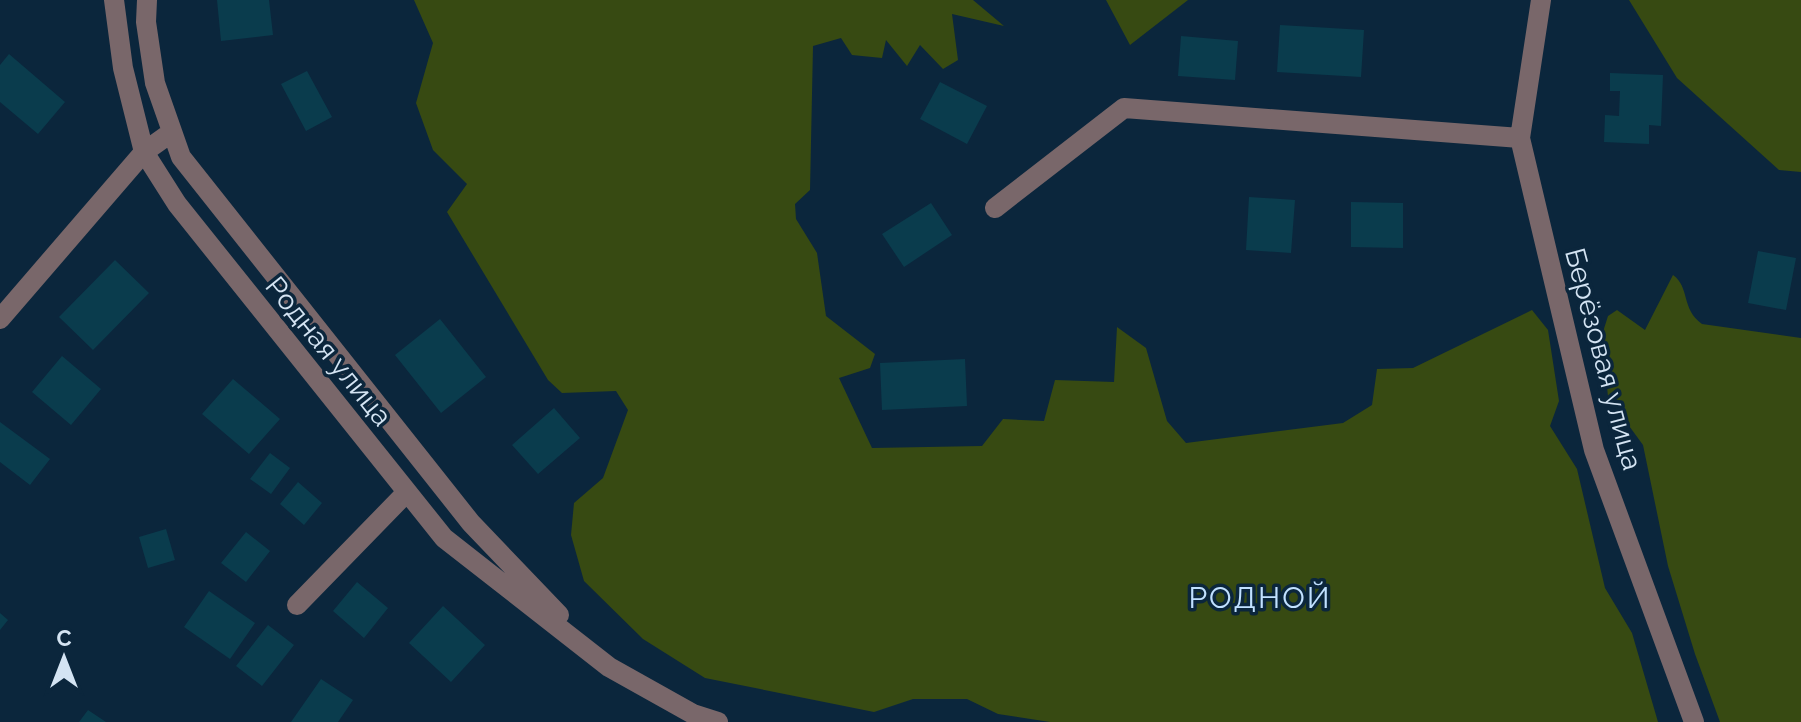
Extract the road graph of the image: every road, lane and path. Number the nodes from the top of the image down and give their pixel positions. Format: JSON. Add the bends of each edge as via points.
{"nodes":[{"id":1,"x":114,"y":0,"type":"edge"},
{"id":2,"x":147,"y":0,"type":"edge"},
{"id":3,"x":1541,"y":0,"type":"edge"},
{"id":4,"x":172,"y":132,"type":"junction"},
{"id":5,"x":1520,"y":138,"type":"junction"},
{"id":6,"x":144,"y":152,"type":"junction"},
{"id":7,"x":995,"y":208,"type":"dead end"},
{"id":8,"x":0,"y":319,"type":"edge"},
{"id":9,"x":407,"y":492,"type":"junction"},
{"id":10,"x":297,"y":605,"type":"dead end"},
{"id":11,"x":609,"y":667,"type":"junction"},
{"id":12,"x":718,"y":722,"type":"edge"},
{"id":13,"x":1694,"y":722,"type":"edge"}],
"edges":[{"from":1,"to":6,"type":"street","name":"Родная улица","via":[[123,68]]},
{"from":2,"to":4,"type":"street","name":"Родная улица","via":[[155,83]]},
{"from":3,"to":5,"type":"street","name":"Берёзовая улица"},
{"from":4,"to":6,"type":"street"},
{"from":4,"to":11,"type":"street","name":"Родная улица","via":[[181,157],[471,523]]},
{"from":5,"to":7,"type":"street","via":[[1124,108]]},
{"from":5,"to":13,"type":"street","name":"Берёзовая улица","via":[[1594,450]]},
{"from":6,"to":8,"type":"street"},
{"from":6,"to":9,"type":"street","name":"Родная улица","via":[[177,204]]},
{"from":9,"to":10,"type":"street"},
{"from":9,"to":11,"type":"street","name":"Родная улица","via":[[444,538]]},
{"from":11,"to":12,"type":"street","name":"Родная улица","via":[[693,714]]}]}
